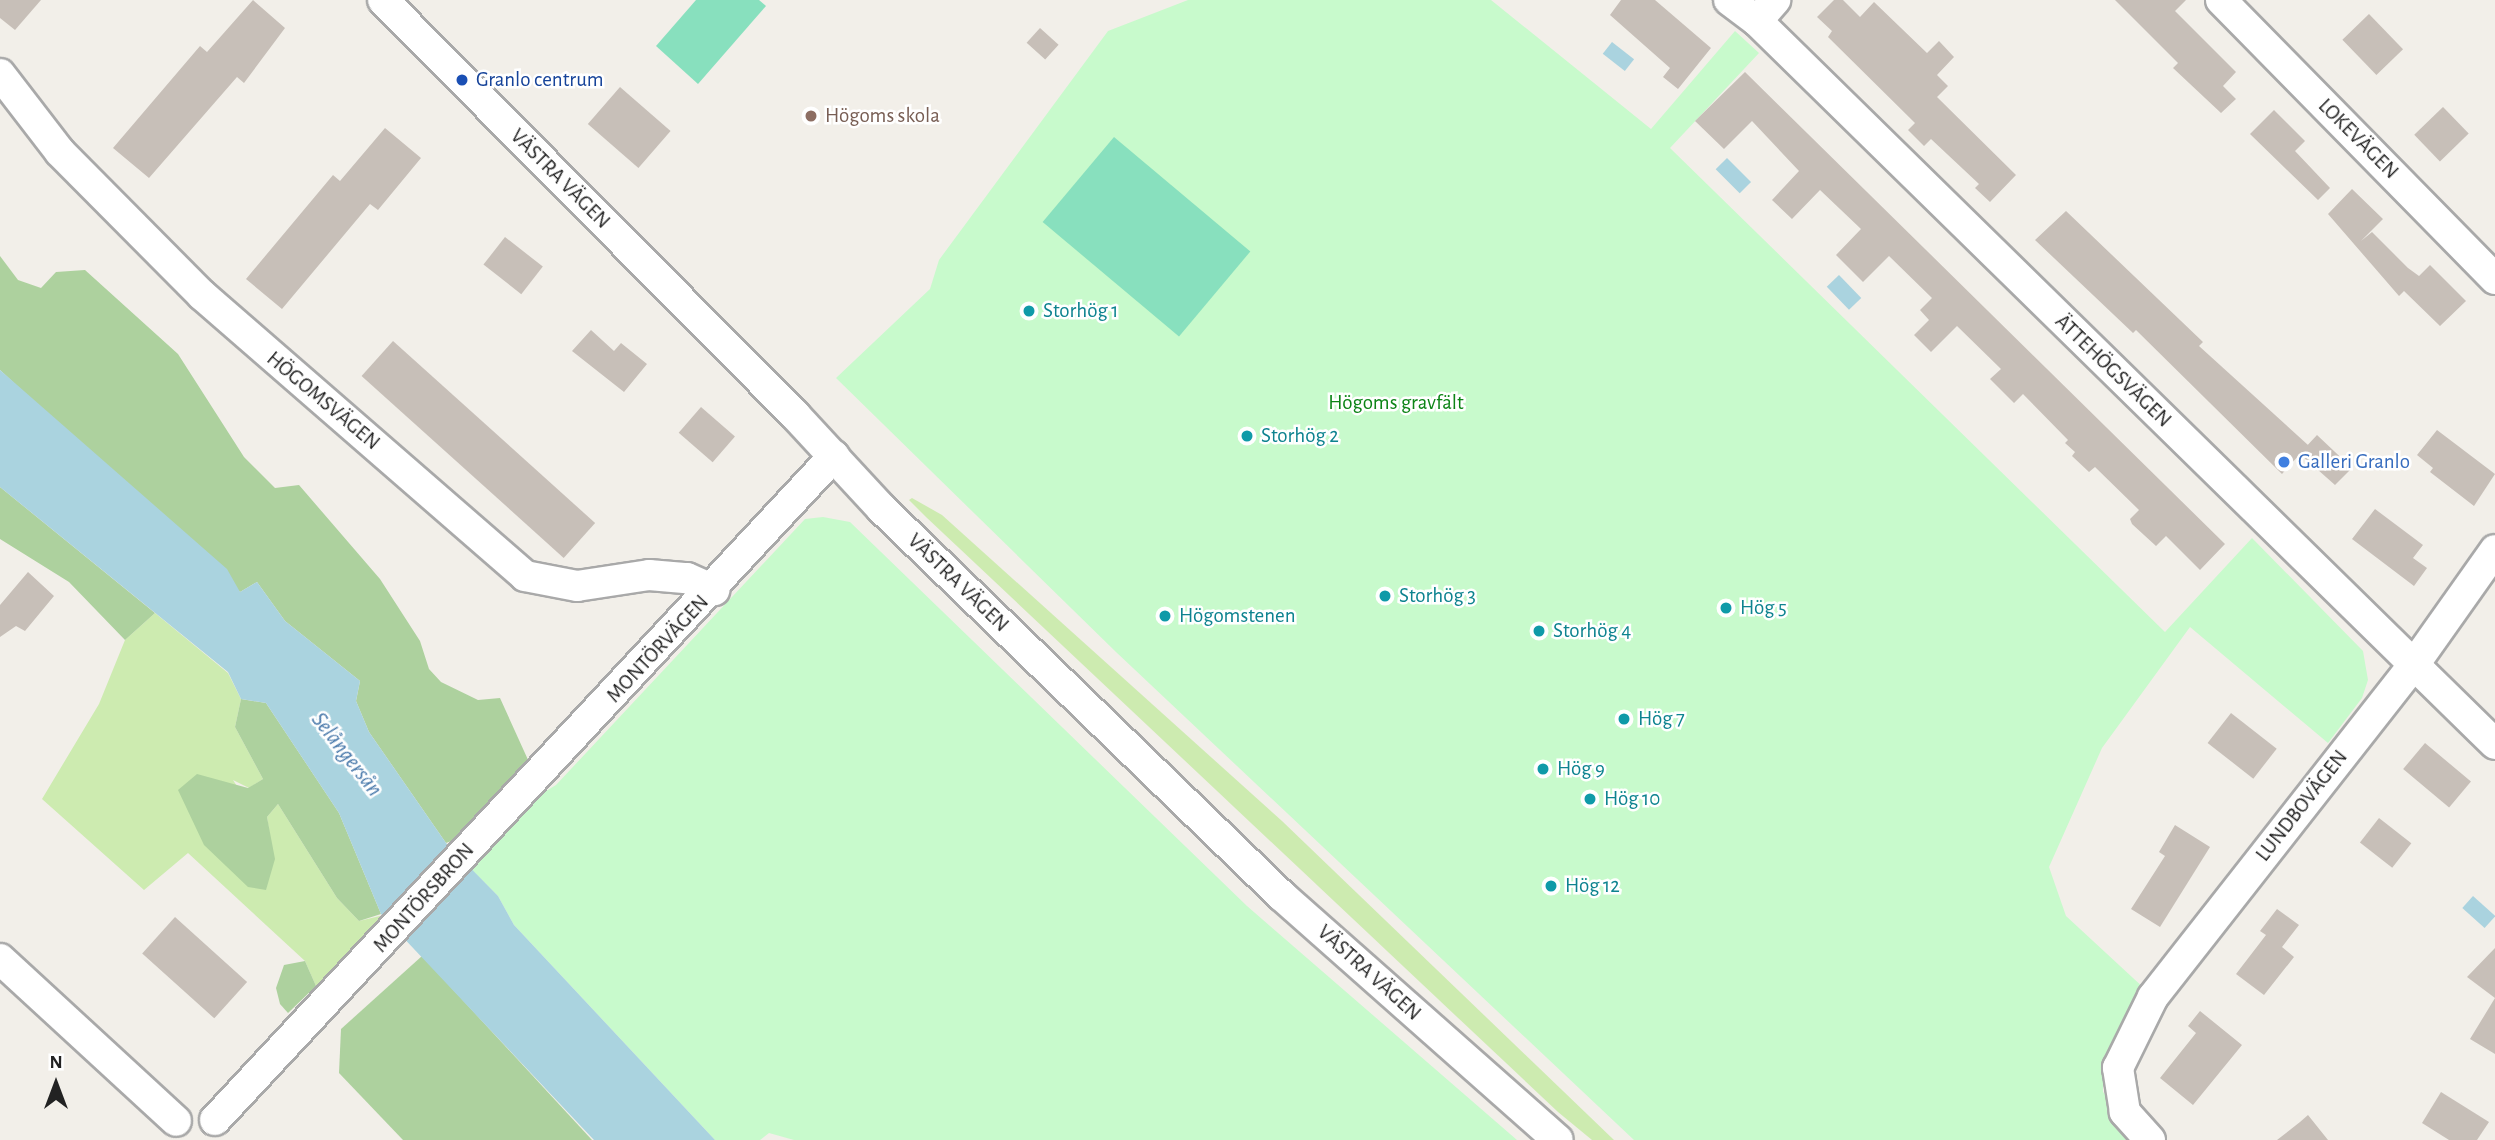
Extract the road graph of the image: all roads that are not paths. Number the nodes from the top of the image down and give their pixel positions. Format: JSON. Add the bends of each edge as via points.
{"nodes":[{"id":1,"x":383,"y":0,"type":"edge"},
{"id":2,"x":1729,"y":0,"type":"edge"},
{"id":3,"x":2221,"y":0,"type":"edge"},
{"id":4,"x":1766,"y":11,"type":"edge"},
{"id":5,"x":0,"y":74,"type":"edge"},
{"id":6,"x":2495,"y":279,"type":"edge"},
{"id":7,"x":834,"y":456,"type":"junction"},
{"id":8,"x":2495,"y":550,"type":"edge"},
{"id":9,"x":714,"y":590,"type":"junction"},
{"id":10,"x":2413,"y":666,"type":"junction"},
{"id":11,"x":2495,"y":744,"type":"edge"},
{"id":12,"x":479,"y":838,"type":"joint"},
{"id":13,"x":0,"y":958,"type":"edge"},
{"id":14,"x":221,"y":1130,"type":"edge"},
{"id":15,"x":171,"y":1131,"type":"edge"},
{"id":16,"x":1558,"y":1140,"type":"edge"},
{"id":17,"x":2150,"y":1140,"type":"edge"}],
"edges":[{"from":1,"to":7,"type":"street","name":"VÄSTRA VÄGEN"},
{"from":2,"to":4,"type":"street","name":"ÄTTEHÖGSVÄGEN"},
{"from":3,"to":6,"type":"street","name":"LOKEVÄGEN"},
{"from":4,"to":10,"type":"street","name":"ÄTTEHÖGSVÄGEN"},
{"from":5,"to":9,"type":"street","name":"HÖGOMSVÄGEN","via":[[60,152],[202,295],[525,576],[578,586],[649,575],[687,578]]},
{"from":7,"to":9,"type":"street","name":"MONTÖRVÄGEN"},
{"from":7,"to":16,"type":"street","name":"VÄSTRA VÄGEN","via":[[891,517],[1282,896]]},
{"from":8,"to":10,"type":"street","name":"LUNDBOVÄGEN"},
{"from":9,"to":12,"type":"street","name":"MONTÖRVÄGEN"},
{"from":10,"to":11,"type":"street","name":"ÄTTEHÖGSVÄGEN"},
{"from":10,"to":17,"type":"street","name":"LUNDBOVÄGEN","via":[[2153,997],[2118,1068],[2125,1112]]},
{"from":12,"to":14,"type":"street","name":"MONTÖRSBRON"},
{"from":13,"to":15,"type":"street"},
{"from":14,"to":15,"type":"street","via":[[195,1114]]}]}
